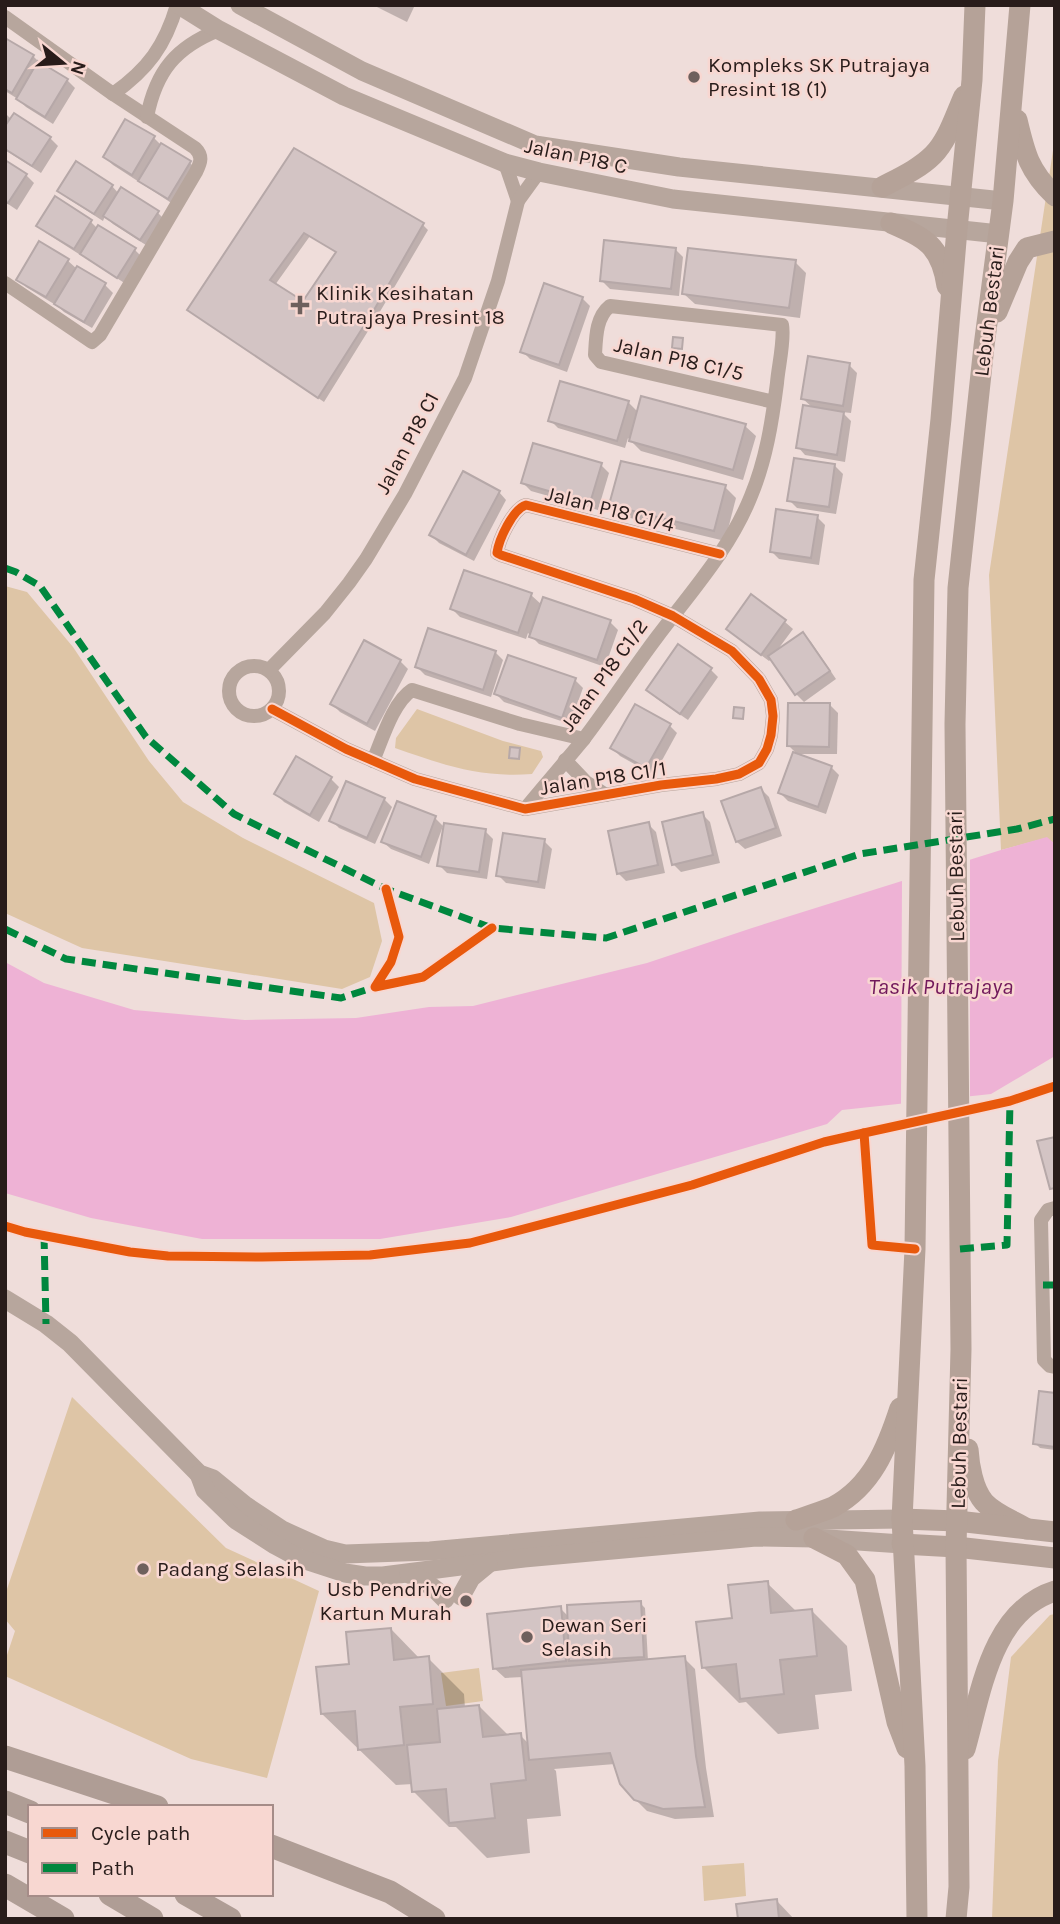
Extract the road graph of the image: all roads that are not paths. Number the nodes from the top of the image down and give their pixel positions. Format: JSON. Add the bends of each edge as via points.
{"nodes":[{"id":1,"x":178,"y":5,"type":"edge"},
{"id":2,"x":240,"y":5,"type":"edge"},
{"id":3,"x":975,"y":5,"type":"edge"},
{"id":4,"x":1020,"y":5,"type":"edge"},
{"id":5,"x":5,"y":17,"type":"edge"},
{"id":6,"x":219,"y":30,"type":"junction"},
{"id":7,"x":972,"y":80,"type":"junction"},
{"id":8,"x":113,"y":94,"type":"junction"},
{"id":9,"x":1012,"y":101,"type":"junction"},
{"id":10,"x":147,"y":117,"type":"junction"},
{"id":11,"x":505,"y":163,"type":"junction"},
{"id":12,"x":539,"y":172,"type":"junction"},
{"id":13,"x":882,"y":187,"type":"junction"},
{"id":14,"x":960,"y":196,"type":"junction"},
{"id":15,"x":1055,"y":196,"type":"edge"},
{"id":16,"x":518,"y":201,"type":"junction"},
{"id":17,"x":1003,"y":201,"type":"junction"},
{"id":18,"x":891,"y":223,"type":"junction"},
{"id":19,"x":957,"y":229,"type":"junction"},
{"id":20,"x":999,"y":234,"type":"junction"},
{"id":21,"x":1055,"y":241,"type":"edge"},
{"id":22,"x":5,"y":283,"type":"edge"},
{"id":23,"x":951,"y":305,"type":"junction"},
{"id":24,"x":782,"y":325,"type":"joint"},
{"id":25,"x":984,"y":346,"type":"junction"},
{"id":26,"x":774,"y":402,"type":"junction"},
{"id":27,"x":720,"y":554,"type":"junction"},
{"id":28,"x":673,"y":616,"type":"junction"},
{"id":29,"x":269,"y":670,"type":"junction"},
{"id":30,"x":272,"y":709,"type":"junction"},
{"id":31,"x":583,"y":739,"type":"junction"},
{"id":32,"x":373,"y":761,"type":"junction"},
{"id":33,"x":565,"y":761,"type":"junction"},
{"id":34,"x":606,"y":795,"type":"junction"},
{"id":35,"x":525,"y":809,"type":"junction"},
{"id":36,"x":1055,"y":1208,"type":"edge"},
{"id":37,"x":5,"y":1299,"type":"edge"},
{"id":38,"x":961,"y":1349,"type":"junction"},
{"id":39,"x":1055,"y":1367,"type":"edge"},
{"id":40,"x":909,"y":1377,"type":"junction"},
{"id":41,"x":199,"y":1474,"type":"junction"},
{"id":42,"x":902,"y":1519,"type":"junction"},
{"id":43,"x":796,"y":1520,"type":"junction"},
{"id":44,"x":957,"y":1521,"type":"junction"},
{"id":45,"x":1027,"y":1529,"type":"junction"},
{"id":46,"x":1055,"y":1532,"type":"edge"},
{"id":47,"x":814,"y":1538,"type":"junction"},
{"id":48,"x":902,"y":1544,"type":"junction"},
{"id":49,"x":956,"y":1547,"type":"junction"},
{"id":50,"x":1055,"y":1558,"type":"edge"},
{"id":51,"x":452,"y":1561,"type":"junction"},
{"id":52,"x":489,"y":1563,"type":"junction"},
{"id":53,"x":408,"y":1573,"type":"junction"},
{"id":54,"x":1055,"y":1591,"type":"edge"},
{"id":55,"x":5,"y":1757,"type":"edge"},
{"id":56,"x":915,"y":1766,"type":"junction"},
{"id":57,"x":958,"y":1774,"type":"junction"},
{"id":58,"x":5,"y":1802,"type":"edge"},
{"id":59,"x":151,"y":1805,"type":"edge"},
{"id":60,"x":28,"y":1811,"type":"edge"},
{"id":61,"x":5,"y":1842,"type":"edge"},
{"id":62,"x":273,"y":1847,"type":"edge"},
{"id":63,"x":28,"y":1851,"type":"edge"},
{"id":64,"x":5,"y":1885,"type":"edge"},
{"id":65,"x":113,"y":1896,"type":"edge"},
{"id":66,"x":190,"y":1896,"type":"edge"},
{"id":67,"x":63,"y":1919,"type":"edge"},
{"id":68,"x":152,"y":1919,"type":"edge"},
{"id":69,"x":230,"y":1919,"type":"edge"},
{"id":70,"x":434,"y":1919,"type":"edge"},
{"id":71,"x":917,"y":1919,"type":"edge"},
{"id":72,"x":957,"y":1919,"type":"edge"}],
"edges":[{"from":1,"to":6,"type":"street","name":"Jalan P18 C"},
{"from":1,"to":8,"type":"street","via":[[148,65]]},
{"from":2,"to":13,"type":"street","name":"Jalan P18 C","via":[[362,71],[535,145],[679,167]]},
{"from":3,"to":7,"type":"main road","name":"Lebuh Bestari"},
{"from":4,"to":9,"type":"main road","name":"Lebuh Bestari"},
{"from":5,"to":8,"type":"street"},
{"from":6,"to":10,"type":"street","via":[[184,48],[170,62],[158,79]]},
{"from":6,"to":11,"type":"street","name":"Jalan P18 C","via":[[344,96]]},
{"from":7,"to":13,"type":"main road","via":[[934,154]]},
{"from":7,"to":14,"type":"main road","name":"Lebuh Bestari"},
{"from":8,"to":10,"type":"street"},
{"from":9,"to":15,"type":"main road","via":[[1031,169]]},
{"from":9,"to":17,"type":"main road","name":"Lebuh Bestari"},
{"from":10,"to":22,"type":"street","via":[[195,148],[201,159],[100,335],[88,340]]},
{"from":11,"to":12,"type":"street","name":"Jalan P18 C"},
{"from":11,"to":16,"type":"street"},
{"from":12,"to":16,"type":"street","name":"Jalan P18 C1"},
{"from":12,"to":18,"type":"street","name":"Jalan P18 C","via":[[673,199]]},
{"from":13,"to":14,"type":"street","name":"Jalan P18 C"},
{"from":14,"to":17,"type":"street","name":"Jalan P18 C"},
{"from":14,"to":19,"type":"main road","name":"Lebuh Bestari"},
{"from":16,"to":29,"type":"street","name":"Jalan P18 C1","via":[[498,281],[465,378],[405,494],[349,583]]},
{"from":17,"to":20,"type":"main road","name":"Lebuh Bestari"},
{"from":18,"to":19,"type":"street","name":"Jalan P18 C"},
{"from":18,"to":23,"type":"main road","via":[[930,244],[946,279]]},
{"from":19,"to":20,"type":"street","name":"Jalan P18 C"},
{"from":19,"to":23,"type":"main road","name":"Lebuh Bestari"},
{"from":20,"to":25,"type":"main road","name":"Lebuh Bestari"},
{"from":21,"to":25,"type":"main road","via":[[1027,248]]},
{"from":23,"to":40,"type":"main road","name":"Lebuh Bestari","via":[[924,580],[916,1216]]},
{"from":24,"to":26,"type":"street","name":"Jalan P18 C1/2"},
{"from":24,"to":26,"type":"street","name":"Jalan P18 C1/5","via":[[610,306],[599,321],[595,355],[601,362]]},
{"from":25,"to":38,"type":"main road","name":"Lebuh Bestari","via":[[958,588],[955,724]]},
{"from":26,"to":27,"type":"street","name":"Jalan P18 C1/2","via":[[751,497]]},
{"from":27,"to":28,"type":"street","name":"Jalan P18 C1/2"},
{"from":27,"to":28,"type":"street","name":"Jalan P18 C1/4","via":[[526,505],[505,530],[497,553]]},
{"from":28,"to":31,"type":"street","name":"Jalan P18 C1/2"},
{"from":28,"to":34,"type":"street","name":"Jalan P18 C1/1","via":[[732,651],[759,679],[771,700],[773,716],[767,749],[759,763],[739,774]]},
{"from":29,"to":30,"type":"street","via":[[279,685]]},
{"from":29,"to":30,"type":"street","via":[[246,668],[234,677],[230,692],[235,707],[246,715],[260,716]]},
{"from":30,"to":32,"type":"street","name":"Jalan P18 C1/1"},
{"from":31,"to":32,"type":"street","via":[[412,690],[394,713]]},
{"from":31,"to":33,"type":"street","name":"Jalan P18 C1/2"},
{"from":32,"to":35,"type":"street","name":"Jalan P18 C1/1","via":[[415,779]]},
{"from":33,"to":34,"type":"street"},
{"from":33,"to":35,"type":"street","name":"Jalan P18 C1/2"},
{"from":34,"to":35,"type":"street","name":"Jalan P18 C1/1"},
{"from":36,"to":39,"type":"street","via":[[1041,1220],[1044,1360]]},
{"from":37,"to":41,"type":"street","via":[[70,1343]]},
{"from":38,"to":44,"type":"main road","name":"Lebuh Bestari"},
{"from":38,"to":45,"type":"main road","via":[[970,1471],[984,1501]]},
{"from":40,"to":42,"type":"main road","name":"Lebuh Bestari"},
{"from":40,"to":43,"type":"main road","via":[[890,1440],[876,1467],[855,1492],[832,1507]]},
{"from":41,"to":51,"type":"street","via":[[214,1479],[282,1530],[324,1549],[345,1554],[430,1551]]},
{"from":41,"to":53,"type":"street","via":[[205,1490],[236,1520],[299,1558],[365,1576]]},
{"from":42,"to":43,"type":"street"},
{"from":42,"to":44,"type":"main road"},
{"from":42,"to":48,"type":"main road","name":"Lebuh Bestari"},
{"from":43,"to":51,"type":"street","via":[[712,1524]]},
{"from":44,"to":45,"type":"main road"},
{"from":44,"to":49,"type":"main road","name":"Lebuh Bestari"},
{"from":45,"to":46,"type":"main road"},
{"from":47,"to":48,"type":"street"},
{"from":47,"to":52,"type":"street","via":[[715,1540]]},
{"from":47,"to":56,"type":"main road","via":[[847,1555],[865,1580],[897,1722]]},
{"from":48,"to":49,"type":"main road"},
{"from":48,"to":56,"type":"main road","name":"Lebuh Bestari"},
{"from":49,"to":50,"type":"main road"},
{"from":49,"to":57,"type":"main road","name":"Lebuh Bestari"},
{"from":51,"to":52,"type":"street"},
{"from":51,"to":53,"type":"street"},
{"from":52,"to":53,"type":"street","via":[[453,1598]]},
{"from":54,"to":57,"type":"main road","via":[[1015,1616],[997,1642]]},
{"from":55,"to":59,"type":"main road"},
{"from":56,"to":71,"type":"main road","name":"Lebuh Bestari"},
{"from":57,"to":72,"type":"main road","name":"Lebuh Bestari"},
{"from":58,"to":60,"type":"main road"},
{"from":61,"to":63,"type":"main road"},
{"from":62,"to":70,"type":"main road","via":[[390,1892]]},
{"from":64,"to":67,"type":"main road"},
{"from":65,"to":68,"type":"main road"},
{"from":66,"to":69,"type":"main road"}]}
